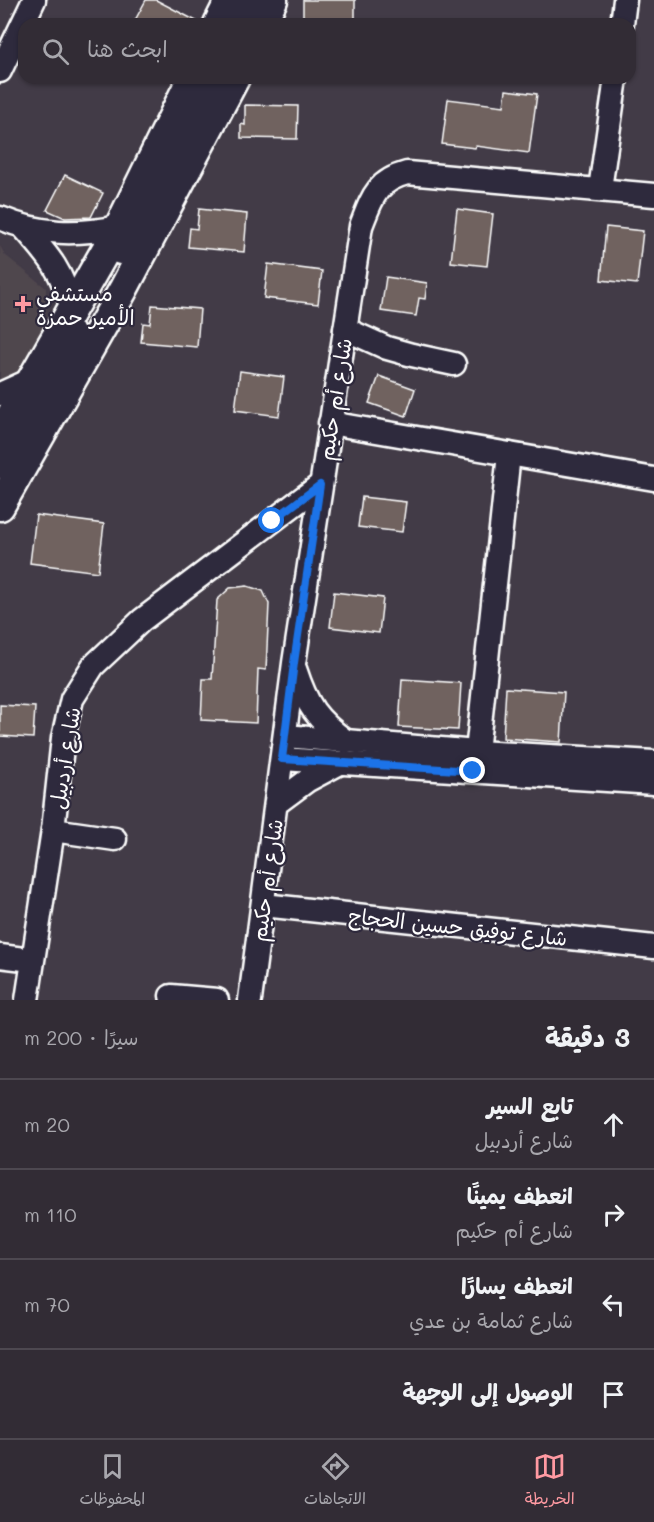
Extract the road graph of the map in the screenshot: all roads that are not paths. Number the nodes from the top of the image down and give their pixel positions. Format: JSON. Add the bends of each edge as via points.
{"nodes":[{"id":1,"x":34,"y":0,"type":"edge"},
{"id":2,"x":230,"y":0,"type":"edge"},
{"id":3,"x":253,"y":0,"type":"edge"},
{"id":4,"x":264,"y":0,"type":"edge"},
{"id":5,"x":273,"y":0,"type":"edge"},
{"id":6,"x":625,"y":0,"type":"edge"},
{"id":7,"x":25,"y":18,"type":"edge"},
{"id":8,"x":221,"y":18,"type":"edge"},
{"id":9,"x":245,"y":18,"type":"edge"},
{"id":10,"x":256,"y":18,"type":"edge"},
{"id":11,"x":264,"y":18,"type":"edge"},
{"id":12,"x":623,"y":18,"type":"edge"},
{"id":13,"x":18,"y":33,"type":"edge"},
{"id":14,"x":0,"y":71,"type":"edge"},
{"id":15,"x":189,"y":84,"type":"edge"},
{"id":16,"x":213,"y":84,"type":"edge"},
{"id":17,"x":224,"y":84,"type":"edge"},
{"id":18,"x":232,"y":84,"type":"edge"},
{"id":19,"x":615,"y":84,"type":"edge"},
{"id":20,"x":600,"y":189,"type":"junction"},
{"id":21,"x":654,"y":195,"type":"edge"},
{"id":22,"x":10,"y":227,"type":"edge"},
{"id":23,"x":119,"y":227,"type":"junction"},
{"id":24,"x":72,"y":310,"type":"junction"},
{"id":25,"x":345,"y":329,"type":"junction"},
{"id":26,"x":454,"y":364,"type":"dead end"},
{"id":27,"x":33,"y":379,"type":"junction"},
{"id":28,"x":0,"y":394,"type":"edge"},
{"id":29,"x":330,"y":423,"type":"junction"},
{"id":30,"x":0,"y":435,"type":"edge"},
{"id":31,"x":509,"y":454,"type":"junction"},
{"id":32,"x":0,"y":467,"type":"edge"},
{"id":33,"x":654,"y":479,"type":"edge"},
{"id":34,"x":0,"y":485,"type":"edge"},
{"id":35,"x":320,"y":485,"type":"junction"},
{"id":36,"x":0,"y":506,"type":"edge"},
{"id":37,"x":294,"y":663,"type":"junction"},
{"id":38,"x":285,"y":736,"type":"junction"},
{"id":39,"x":347,"y":742,"type":"junction"},
{"id":40,"x":477,"y":752,"type":"junction"},
{"id":41,"x":282,"y":759,"type":"junction"},
{"id":42,"x":654,"y":762,"type":"edge"},
{"id":43,"x":338,"y":764,"type":"junction"},
{"id":44,"x":654,"y":783,"type":"edge"},
{"id":45,"x":277,"y":803,"type":"junction"},
{"id":46,"x":53,"y":830,"type":"junction"},
{"id":47,"x":115,"y":839,"type":"dead end"},
{"id":48,"x":262,"y":905,"type":"junction"},
{"id":49,"x":654,"y":946,"type":"edge"},
{"id":50,"x":0,"y":956,"type":"edge"},
{"id":51,"x":32,"y":960,"type":"junction"},
{"id":52,"x":171,"y":996,"type":"dead end"},
{"id":53,"x":27,"y":1000,"type":"edge"},
{"id":54,"x":217,"y":1000,"type":"edge"},
{"id":55,"x":250,"y":1000,"type":"edge"}],
"edges":[{"from":1,"to":7,"type":"street"},
{"from":2,"to":8,"type":"main road"},
{"from":3,"to":9,"type":"street"},
{"from":4,"to":10,"type":"street"},
{"from":5,"to":11,"type":"main road"},
{"from":6,"to":12,"type":"street"},
{"from":13,"to":14,"type":"street"},
{"from":15,"to":23,"type":"main road"},
{"from":16,"to":32,"type":"street"},
{"from":17,"to":34,"type":"street"},
{"from":18,"to":36,"type":"main road","via":[[123,290]]},
{"from":19,"to":20,"type":"street"},
{"from":20,"to":21,"type":"street","name":"شارع أم حكيم"},
{"from":20,"to":25,"type":"street","name":"شارع أم حكيم","via":[[407,173],[390,177],[370,201],[361,226]]},
{"from":22,"to":23,"type":"street","via":[[86,232]]},
{"from":22,"to":24,"type":"street","via":[[46,252],[58,269]]},
{"from":23,"to":24,"type":"main road"},
{"from":24,"to":27,"type":"main road"},
{"from":25,"to":26,"type":"street","via":[[387,348]]},
{"from":25,"to":29,"type":"street","name":"شارع أم حكيم"},
{"from":27,"to":28,"type":"street"},
{"from":27,"to":30,"type":"main road"},
{"from":29,"to":31,"type":"street"},
{"from":29,"to":35,"type":"street","name":"شارع أم حكيم"},
{"from":31,"to":33,"type":"street"},
{"from":31,"to":40,"type":"street"},
{"from":35,"to":37,"type":"street","name":"شارع أم حكيم"},
{"from":35,"to":46,"type":"street","name":"شارع أردبيل","via":[[142,620],[93,666],[72,699],[63,738]]},
{"from":37,"to":38,"type":"street","name":"شارع أم حكيم"},
{"from":37,"to":39,"type":"street","via":[[310,708]]},
{"from":38,"to":39,"type":"street"},
{"from":38,"to":41,"type":"street","name":"شارع أم حكيم"},
{"from":39,"to":40,"type":"street"},
{"from":40,"to":42,"type":"street"},
{"from":41,"to":43,"type":"street"},
{"from":41,"to":45,"type":"street","name":"شارع أم حكيم"},
{"from":43,"to":44,"type":"street"},
{"from":43,"to":45,"type":"street"},
{"from":45,"to":48,"type":"street","name":"شارع أم حكيم"},
{"from":46,"to":47,"type":"street"},
{"from":46,"to":51,"type":"street","name":"شارع أردبيل"},
{"from":48,"to":49,"type":"street","name":"شارع توفيق حسين الحجاج"},
{"from":48,"to":55,"type":"street","name":"شارع أم حكيم"},
{"from":50,"to":51,"type":"street"},
{"from":51,"to":53,"type":"street","name":"شارع أردبيل"},
{"from":52,"to":54,"type":"street"}]}
